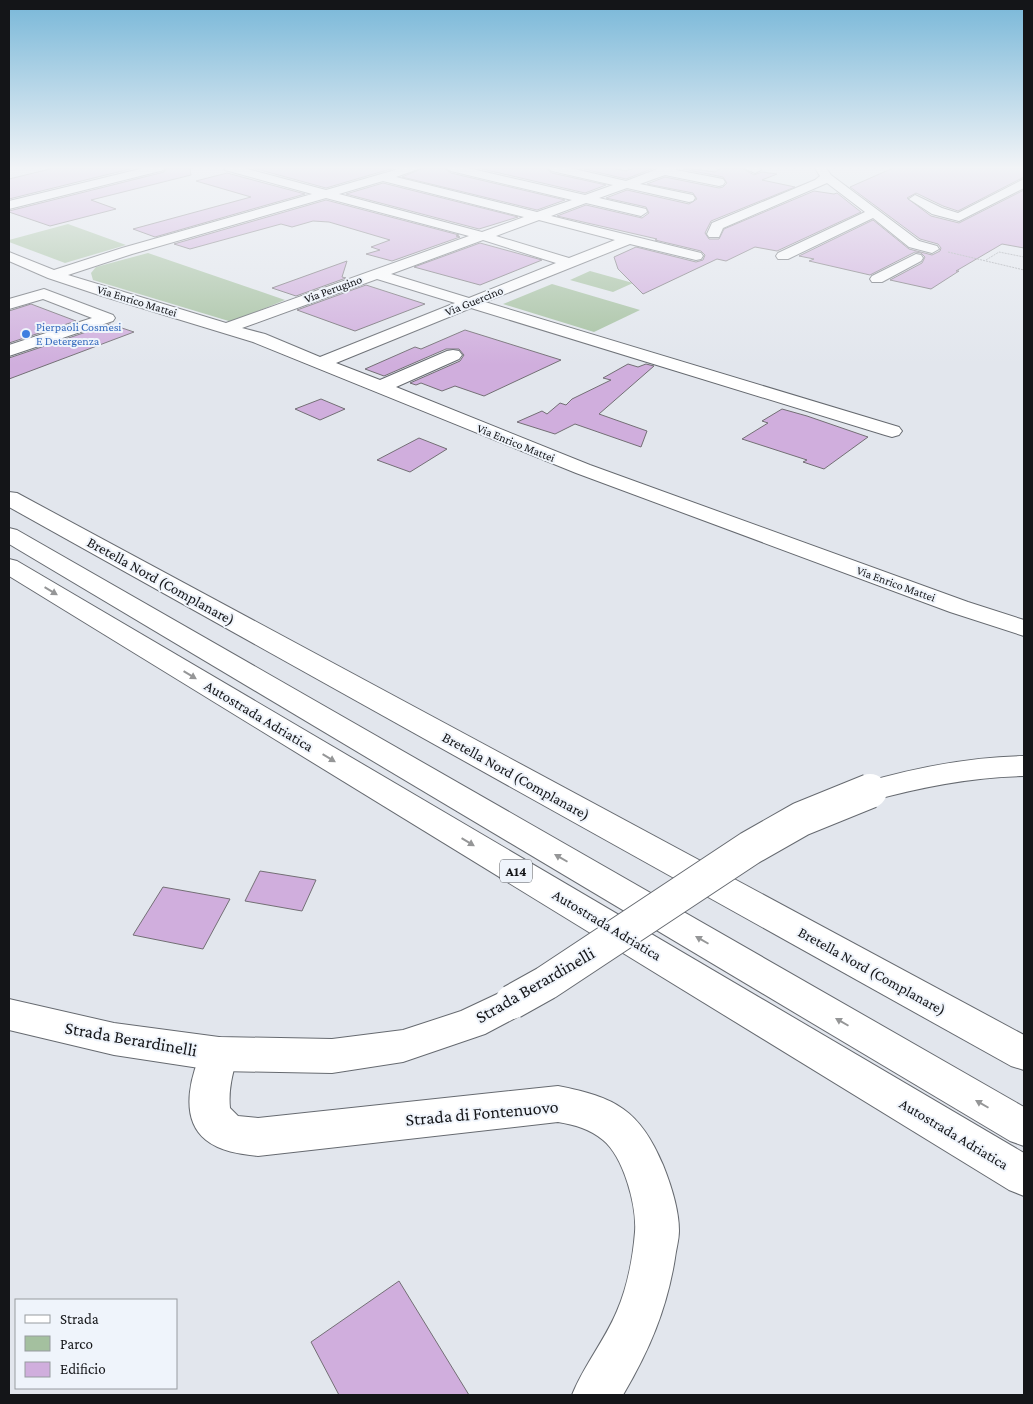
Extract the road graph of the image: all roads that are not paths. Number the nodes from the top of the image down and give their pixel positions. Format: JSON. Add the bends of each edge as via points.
{"nodes":[{"id":1,"x":188,"y":234,"type":"edge"},
{"id":2,"x":474,"y":234,"type":"edge"},
{"id":3,"x":490,"y":234,"type":"edge"},
{"id":4,"x":607,"y":234,"type":"edge"},
{"id":5,"x":831,"y":234,"type":"edge"},
{"id":6,"x":896,"y":234,"type":"edge"},
{"id":7,"x":483,"y":236,"type":"junction"},
{"id":8,"x":629,"y":239,"type":"junction"},
{"id":9,"x":932,"y":249,"type":"road end"},
{"id":10,"x":915,"y":251,"type":"junction"},
{"id":11,"x":9,"y":256,"type":"edge"},
{"id":12,"x":696,"y":256,"type":"dead end"},
{"id":13,"x":783,"y":256,"type":"dead end"},
{"id":14,"x":571,"y":263,"type":"junction"},
{"id":15,"x":393,"y":268,"type":"junction"},
{"id":16,"x":375,"y":274,"type":"junction"},
{"id":17,"x":53,"y":275,"type":"junction"},
{"id":18,"x":877,"y":279,"type":"dead end"},
{"id":19,"x":107,"y":293,"type":"junction"},
{"id":20,"x":486,"y":296,"type":"junction"},
{"id":21,"x":468,"y":303,"type":"junction"},
{"id":22,"x":9,"y":304,"type":"edge"},
{"id":23,"x":76,"y":306,"type":"junction"},
{"id":24,"x":227,"y":328,"type":"junction"},
{"id":25,"x":9,"y":351,"type":"edge"},
{"id":26,"x":454,"y":354,"type":"dead end"},
{"id":27,"x":320,"y":363,"type":"junction"},
{"id":28,"x":380,"y":387,"type":"junction"},
{"id":29,"x":892,"y":431,"type":"dead end"},
{"id":30,"x":9,"y":498,"type":"edge"},
{"id":31,"x":9,"y":535,"type":"edge"},
{"id":32,"x":9,"y":566,"type":"edge"},
{"id":33,"x":1024,"y":628,"type":"edge"},
{"id":34,"x":1024,"y":766,"type":"edge"},
{"id":35,"x":9,"y":1016,"type":"edge"},
{"id":36,"x":219,"y":1054,"type":"junction"},
{"id":37,"x":1024,"y":1054,"type":"edge"},
{"id":38,"x":1024,"y":1128,"type":"edge"},
{"id":39,"x":1024,"y":1176,"type":"edge"},
{"id":40,"x":596,"y":1395,"type":"edge"}],
"edges":[{"from":1,"to":17,"type":"main road"},
{"from":2,"to":7,"type":"main road"},
{"from":3,"to":7,"type":"main road","name":"Via Perugino"},
{"from":4,"to":8,"type":"main road"},
{"from":5,"to":13,"type":"main road"},
{"from":6,"to":10,"type":"main road"},
{"from":7,"to":14,"type":"main road"},
{"from":7,"to":15,"type":"main road","name":"Via Perugino"},
{"from":8,"to":12,"type":"main road"},
{"from":8,"to":14,"type":"main road","name":"Via Guercino"},
{"from":9,"to":10,"type":"main road"},
{"from":10,"to":18,"type":"main road"},
{"from":11,"to":17,"type":"main road","name":"Via Enrico Mattei"},
{"from":14,"to":20,"type":"main road","name":"Via Guercino"},
{"from":15,"to":16,"type":"main road","name":"Via Perugino"},
{"from":15,"to":20,"type":"main road"},
{"from":16,"to":21,"type":"main road"},
{"from":16,"to":24,"type":"main road","name":"Via Perugino"},
{"from":17,"to":19,"type":"main road","name":"Via Enrico Mattei"},
{"from":19,"to":23,"type":"main road"},
{"from":19,"to":24,"type":"main road","name":"Via Enrico Mattei"},
{"from":20,"to":21,"type":"main road","name":"Via Guercino"},
{"from":21,"to":27,"type":"main road","name":"Via Guercino"},
{"from":21,"to":29,"type":"main road"},
{"from":22,"to":23,"type":"main road","via":[[44,294]]},
{"from":23,"to":25,"type":"main road","via":[[107,318]]},
{"from":24,"to":27,"type":"main road","name":"Via Enrico Mattei"},
{"from":26,"to":28,"type":"main road"},
{"from":27,"to":28,"type":"main road","name":"Via Enrico Mattei"},
{"from":28,"to":33,"type":"main road","name":"Via Enrico Mattei","via":[[583,469]]},
{"from":30,"to":37,"type":"main road","name":"Bretella Nord (Complanare)"},
{"from":38,"to":31,"type":"main road","name":"Autostrada Adriatica","number":"A14","one_way":true},
{"from":32,"to":39,"type":"main road","name":"Autostrada Adriatica","number":"A14","one_way":true},
{"from":34,"to":36,"type":"main road","name":"Strada Berardinelli","bridge":true,"via":[[981,768],[905,780],[801,820],[750,848],[546,983],[472,1023],[403,1046],[332,1056]]},
{"from":35,"to":36,"type":"main road","name":"Strada Berardinelli","via":[[114,1039]]},
{"from":36,"to":40,"type":"main road","name":"Strada di Fontenuovo","via":[[209,1086],[209,1107],[214,1122],[230,1132],[258,1137],[558,1104],[590,1110],[619,1128],[638,1155],[650,1185],[657,1231],[639,1316]]}]}
